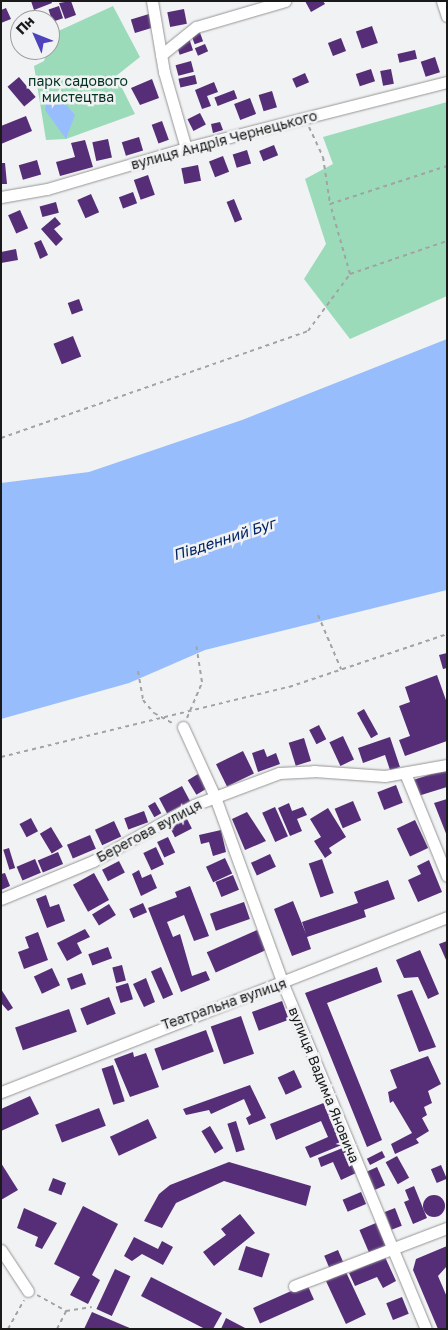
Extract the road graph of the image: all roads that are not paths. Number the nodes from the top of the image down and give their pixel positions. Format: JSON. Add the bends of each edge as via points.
{"nodes":[{"id":1,"x":152,"y":1,"type":"edge"},
{"id":2,"x":285,"y":1,"type":"edge"},
{"id":3,"x":442,"y":1,"type":"edge"},
{"id":4,"x":447,"y":16,"type":"edge"},
{"id":5,"x":161,"y":55,"type":"junction"},
{"id":6,"x":447,"y":82,"type":"edge"},
{"id":7,"x":186,"y":148,"type":"junction"},
{"id":8,"x":1,"y":197,"type":"edge"},
{"id":9,"x":183,"y":727,"type":"road end"},
{"id":10,"x":447,"y":765,"type":"edge"},
{"id":11,"x":404,"y":773,"type":"junction"},
{"id":12,"x":215,"y":797,"type":"junction"},
{"id":13,"x":447,"y":876,"type":"edge"},
{"id":14,"x":1,"y":899,"type":"edge"},
{"id":15,"x":447,"y":917,"type":"edge"},
{"id":16,"x":283,"y":984,"type":"junction"},
{"id":17,"x":1,"y":1092,"type":"edge"},
{"id":18,"x":447,"y":1228,"type":"edge"},
{"id":19,"x":393,"y":1249,"type":"junction"},
{"id":20,"x":1,"y":1250,"type":"edge"},
{"id":21,"x":294,"y":1286,"type":"dead end"},
{"id":22,"x":28,"y":1291,"type":"road end"},
{"id":23,"x":426,"y":1329,"type":"edge"}],
"edges":[{"from":1,"to":5,"type":"street"},
{"from":2,"to":5,"type":"street","via":[[196,26]]},
{"from":3,"to":4,"type":"street"},
{"from":5,"to":7,"type":"street"},
{"from":6,"to":7,"type":"street","name":"вулиця Андрія Чернецького"},
{"from":7,"to":8,"type":"street","name":"вулиця Андрія Чернецького","via":[[47,189]]},
{"from":9,"to":12,"type":"street","name":"вулиця Вадима Яновича"},
{"from":10,"to":11,"type":"street","name":"Берегова вулиця"},
{"from":11,"to":12,"type":"street","name":"Берегова вулиця","via":[[279,773]]},
{"from":11,"to":13,"type":"street"},
{"from":12,"to":14,"type":"street","name":"Берегова вулиця","via":[[93,861]]},
{"from":12,"to":16,"type":"street","name":"вулиця Вадима Яновича"},
{"from":15,"to":16,"type":"street","name":"Театральна вулиця"},
{"from":16,"to":17,"type":"street","name":"Театральна вулиця","via":[[190,1014]]},
{"from":16,"to":19,"type":"street","name":"вулиця Вадима Яновича"},
{"from":18,"to":19,"type":"street"},
{"from":19,"to":21,"type":"street"},
{"from":19,"to":23,"type":"street","name":"вулиця Вадима Яновича"},
{"from":20,"to":22,"type":"street"}]}
